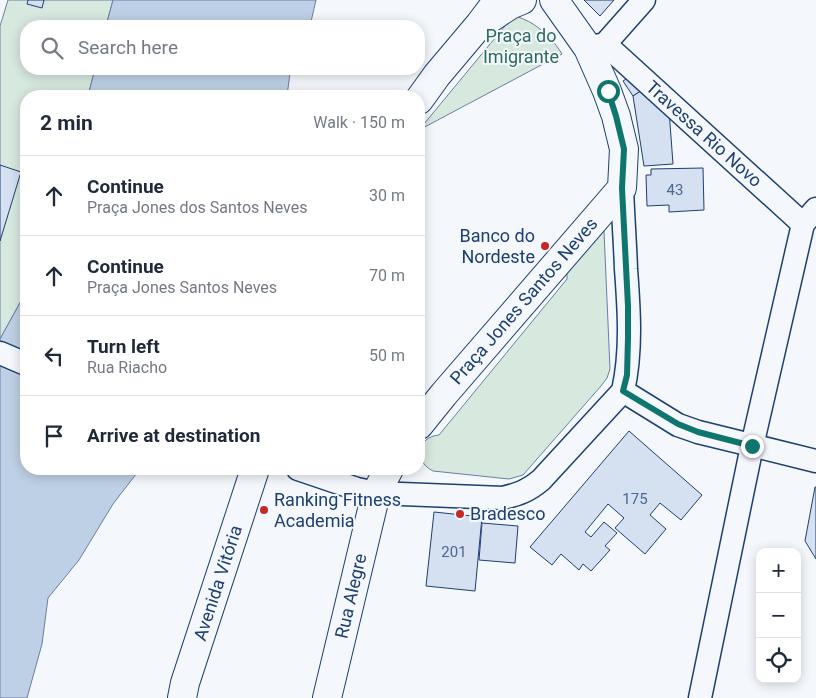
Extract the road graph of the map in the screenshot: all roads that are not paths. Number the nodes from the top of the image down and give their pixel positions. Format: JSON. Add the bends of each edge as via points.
{"nodes":[{"id":1,"x":498,"y":0,"type":"edge"},
{"id":2,"x":522,"y":0,"type":"edge"},
{"id":3,"x":554,"y":0,"type":"edge"},
{"id":4,"x":644,"y":0,"type":"edge"},
{"id":5,"x":480,"y":24,"type":"junction"},
{"id":6,"x":596,"y":46,"type":"junction"},
{"id":7,"x":425,"y":92,"type":"edge"},
{"id":8,"x":622,"y":188,"type":"junction"},
{"id":9,"x":809,"y":216,"type":"edge"},
{"id":10,"x":0,"y":353,"type":"edge"},
{"id":11,"x":20,"y":361,"type":"edge"},
{"id":12,"x":623,"y":391,"type":"junction"},
{"id":13,"x":425,"y":418,"type":"edge"},
{"id":14,"x":752,"y":446,"type":"junction"},
{"id":15,"x":816,"y":461,"type":"edge"},
{"id":16,"x":253,"y":475,"type":"edge"},
{"id":17,"x":316,"y":475,"type":"edge"},
{"id":18,"x":386,"y":475,"type":"edge"},
{"id":19,"x":376,"y":493,"type":"junction"},
{"id":20,"x":182,"y":698,"type":"edge"},
{"id":21,"x":327,"y":698,"type":"edge"},
{"id":22,"x":700,"y":698,"type":"edge"}],
"edges":[{"from":1,"to":5,"type":"main road"},
{"from":2,"to":5,"type":"main road"},
{"from":3,"to":6,"type":"main road"},
{"from":4,"to":6,"type":"street"},
{"from":5,"to":7,"type":"main road"},
{"from":6,"to":8,"type":"main road","via":[[624,149]]},
{"from":6,"to":9,"type":"street","name":"Travessa Rio Novo"},
{"from":8,"to":12,"type":"street","name":"Praça Jones Santos Neves","via":[[628,306],[627,375]]},
{"from":8,"to":13,"type":"main road","name":"Praça Jones Santos Neves"},
{"from":9,"to":14,"type":"street"},
{"from":10,"to":11,"type":"street"},
{"from":12,"to":14,"type":"street","via":[[678,424]]},
{"from":12,"to":19,"type":"street","via":[[541,480],[518,495],[503,498]]},
{"from":14,"to":15,"type":"street"},
{"from":14,"to":22,"type":"street"},
{"from":16,"to":20,"type":"main road","name":"Avenida Vitória"},
{"from":17,"to":19,"type":"street"},
{"from":18,"to":19,"type":"main road"},
{"from":19,"to":21,"type":"main road","name":"Rua Alegre"}]}
